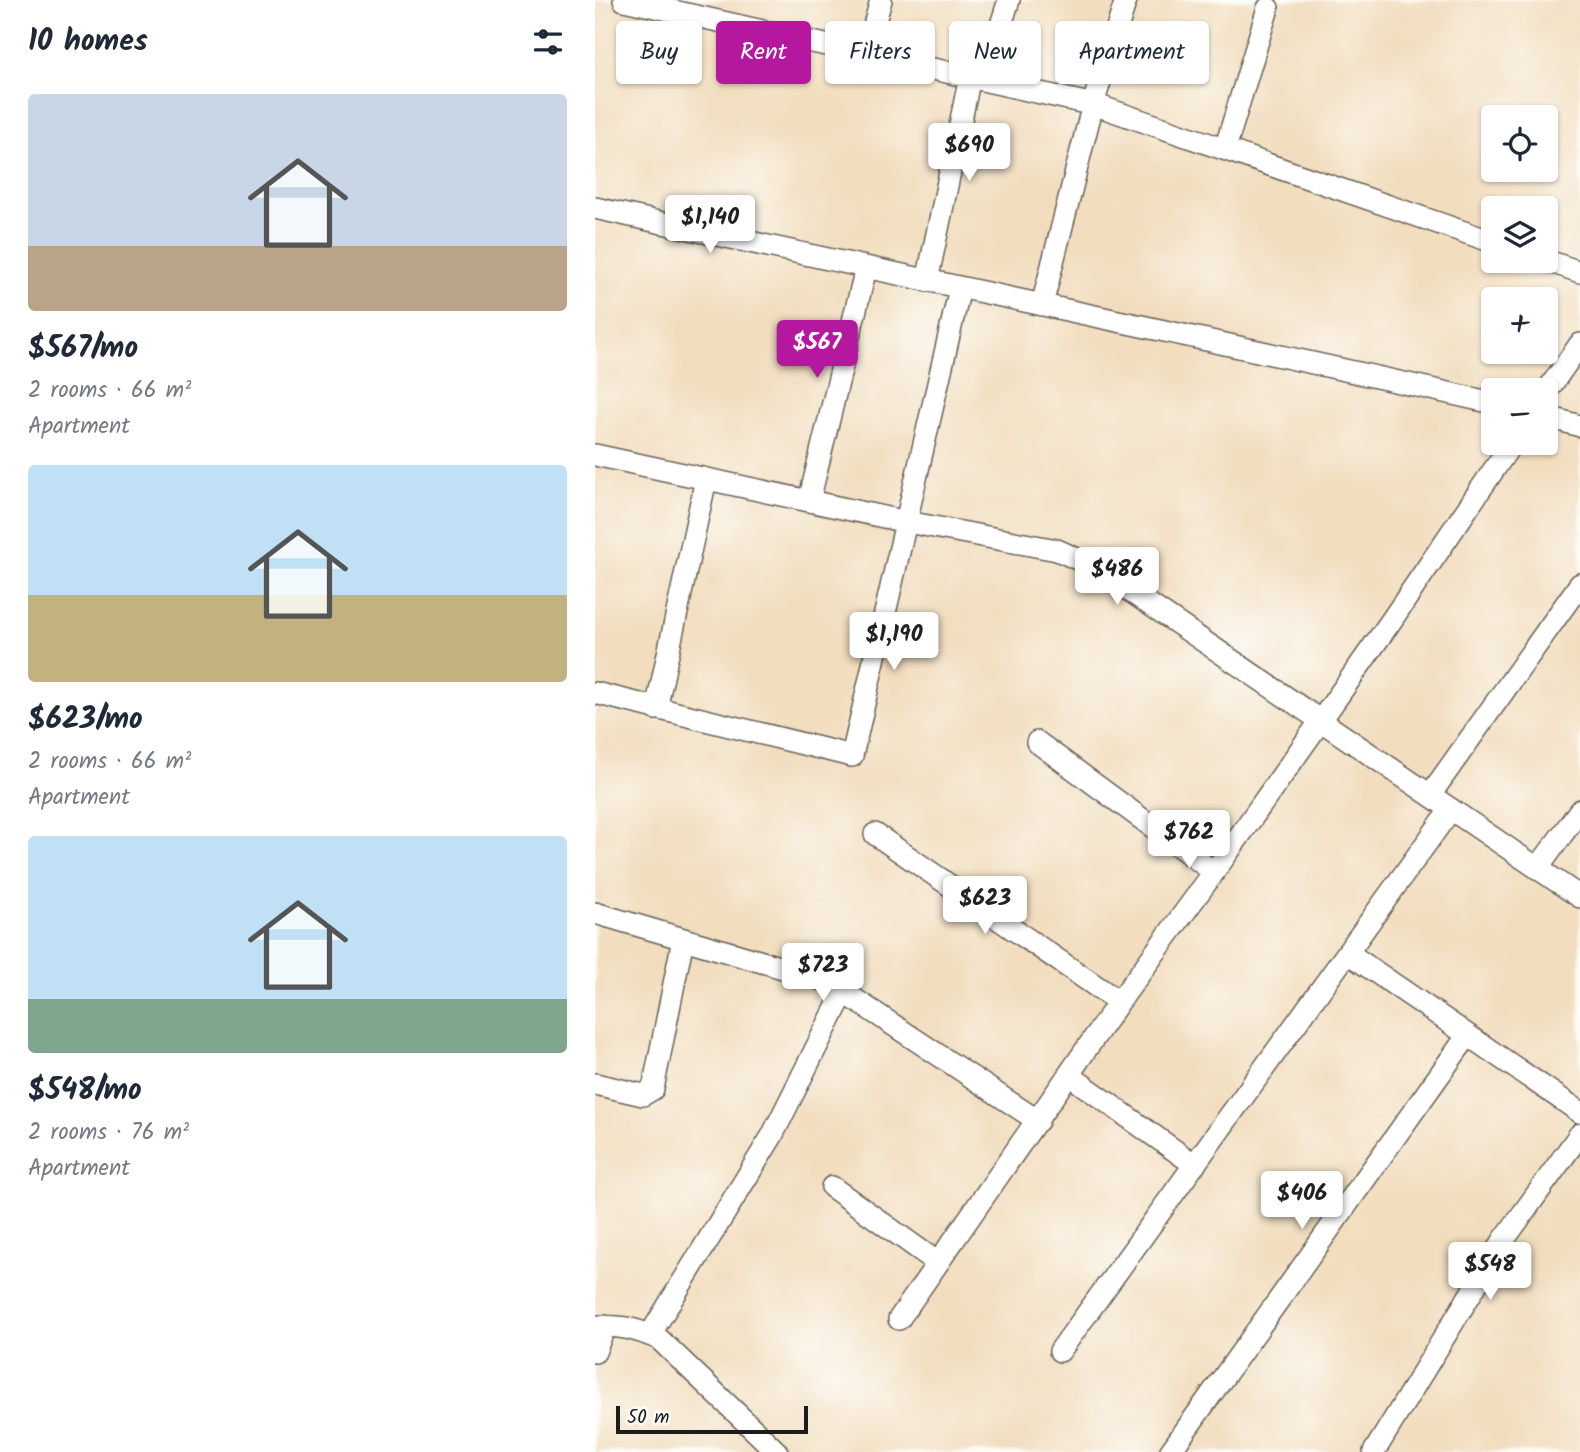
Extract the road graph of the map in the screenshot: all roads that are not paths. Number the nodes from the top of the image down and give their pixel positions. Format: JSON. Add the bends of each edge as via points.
{"nodes":[{"id":1,"x":624,"y":0,"type":"edge"},
{"id":2,"x":881,"y":0,"type":"edge"},
{"id":3,"x":1009,"y":0,"type":"edge"},
{"id":4,"x":1126,"y":0,"type":"edge"},
{"id":5,"x":1268,"y":8,"type":"dead end"},
{"id":6,"x":875,"y":21,"type":"edge"},
{"id":7,"x":1000,"y":21,"type":"edge"},
{"id":8,"x":825,"y":45,"type":"edge"},
{"id":9,"x":976,"y":84,"type":"edge"},
{"id":10,"x":1004,"y":84,"type":"edge"},
{"id":11,"x":1094,"y":104,"type":"junction"},
{"id":12,"x":1225,"y":149,"type":"junction"},
{"id":13,"x":595,"y":208,"type":"edge"},
{"id":14,"x":1481,"y":238,"type":"edge"},
{"id":15,"x":1558,"y":264,"type":"edge"},
{"id":16,"x":866,"y":268,"type":"junction"},
{"id":17,"x":1580,"y":272,"type":"edge"},
{"id":18,"x":927,"y":281,"type":"junction"},
{"id":19,"x":960,"y":288,"type":"junction"},
{"id":20,"x":1042,"y":305,"type":"junction"},
{"id":21,"x":1580,"y":344,"type":"edge"},
{"id":22,"x":1556,"y":378,"type":"edge"},
{"id":23,"x":1481,"y":400,"type":"edge"},
{"id":24,"x":1558,"y":420,"type":"edge"},
{"id":25,"x":1580,"y":426,"type":"edge"},
{"id":26,"x":595,"y":455,"type":"edge"},
{"id":27,"x":1504,"y":455,"type":"edge"},
{"id":28,"x":706,"y":479,"type":"junction"},
{"id":29,"x":809,"y":501,"type":"junction"},
{"id":30,"x":907,"y":522,"type":"junction"},
{"id":31,"x":1580,"y":584,"type":"edge"},
{"id":32,"x":595,"y":693,"type":"edge"},
{"id":33,"x":656,"y":709,"type":"junction"},
{"id":34,"x":1321,"y":720,"type":"junction"},
{"id":35,"x":1037,"y":742,"type":"dead end"},
{"id":36,"x":1430,"y":795,"type":"junction"},
{"id":37,"x":1451,"y":809,"type":"junction"},
{"id":38,"x":1580,"y":810,"type":"edge"},
{"id":39,"x":875,"y":834,"type":"dead end"},
{"id":40,"x":1538,"y":868,"type":"junction"},
{"id":41,"x":1214,"y":872,"type":"junction"},
{"id":42,"x":1580,"y":897,"type":"edge"},
{"id":43,"x":595,"y":913,"type":"edge"},
{"id":44,"x":683,"y":939,"type":"junction"},
{"id":45,"x":1348,"y":953,"type":"junction"},
{"id":46,"x":843,"y":992,"type":"junction"},
{"id":47,"x":1119,"y":1002,"type":"junction"},
{"id":48,"x":1468,"y":1035,"type":"junction"},
{"id":49,"x":1069,"y":1075,"type":"junction"},
{"id":50,"x":595,"y":1084,"type":"edge"},
{"id":51,"x":1580,"y":1112,"type":"edge"},
{"id":52,"x":1038,"y":1121,"type":"junction"},
{"id":53,"x":1580,"y":1134,"type":"edge"},
{"id":54,"x":1195,"y":1165,"type":"junction"},
{"id":55,"x":832,"y":1187,"type":"dead end"},
{"id":56,"x":938,"y":1264,"type":"junction"},
{"id":57,"x":898,"y":1319,"type":"dead end"},
{"id":58,"x":600,"y":1326,"type":"edge"},
{"id":59,"x":650,"y":1335,"type":"junction"},
{"id":60,"x":1060,"y":1351,"type":"dead end"},
{"id":61,"x":595,"y":1352,"type":"edge"},
{"id":62,"x":777,"y":1452,"type":"edge"},
{"id":63,"x":1170,"y":1452,"type":"edge"},
{"id":64,"x":1374,"y":1452,"type":"edge"}],
"edges":[{"from":1,"to":8,"type":"street"},
{"from":2,"to":6,"type":"street"},
{"from":3,"to":7,"type":"street"},
{"from":4,"to":11,"type":"street"},
{"from":5,"to":12,"type":"street"},
{"from":9,"to":18,"type":"street"},
{"from":10,"to":11,"type":"street"},
{"from":11,"to":12,"type":"street"},
{"from":11,"to":20,"type":"street"},
{"from":12,"to":14,"type":"street"},
{"from":13,"to":16,"type":"street"},
{"from":15,"to":17,"type":"street"},
{"from":16,"to":18,"type":"street"},
{"from":16,"to":29,"type":"street"},
{"from":18,"to":19,"type":"street"},
{"from":19,"to":20,"type":"street"},
{"from":19,"to":30,"type":"street"},
{"from":20,"to":23,"type":"street"},
{"from":21,"to":22,"type":"street"},
{"from":24,"to":25,"type":"street"},
{"from":26,"to":28,"type":"street"},
{"from":27,"to":34,"type":"street"},
{"from":28,"to":29,"type":"street"},
{"from":28,"to":33,"type":"street"},
{"from":29,"to":30,"type":"street"},
{"from":30,"to":33,"type":"street","via":[[852,756]]},
{"from":30,"to":34,"type":"street","via":[[1057,550],[1094,566]]},
{"from":31,"to":36,"type":"street"},
{"from":32,"to":33,"type":"street"},
{"from":34,"to":36,"type":"street"},
{"from":34,"to":41,"type":"street"},
{"from":35,"to":41,"type":"street"},
{"from":36,"to":37,"type":"street"},
{"from":37,"to":40,"type":"street"},
{"from":37,"to":45,"type":"street"},
{"from":38,"to":40,"type":"street"},
{"from":39,"to":47,"type":"street"},
{"from":40,"to":42,"type":"street"},
{"from":41,"to":47,"type":"street"},
{"from":43,"to":44,"type":"street"},
{"from":44,"to":46,"type":"street","via":[[827,981]]},
{"from":44,"to":50,"type":"street","via":[[653,1089],[642,1095]]},
{"from":45,"to":48,"type":"street"},
{"from":45,"to":54,"type":"street"},
{"from":46,"to":52,"type":"street"},
{"from":46,"to":59,"type":"street","via":[[772,1136]]},
{"from":47,"to":49,"type":"street"},
{"from":48,"to":51,"type":"street"},
{"from":48,"to":63,"type":"street"},
{"from":49,"to":52,"type":"street"},
{"from":49,"to":54,"type":"street"},
{"from":52,"to":56,"type":"street"},
{"from":53,"to":64,"type":"street","via":[[1503,1241]]},
{"from":54,"to":60,"type":"street"},
{"from":55,"to":56,"type":"street"},
{"from":56,"to":57,"type":"street"},
{"from":58,"to":59,"type":"street","via":[[624,1325]]},
{"from":58,"to":61,"type":"street"},
{"from":59,"to":62,"type":"street"}]}
